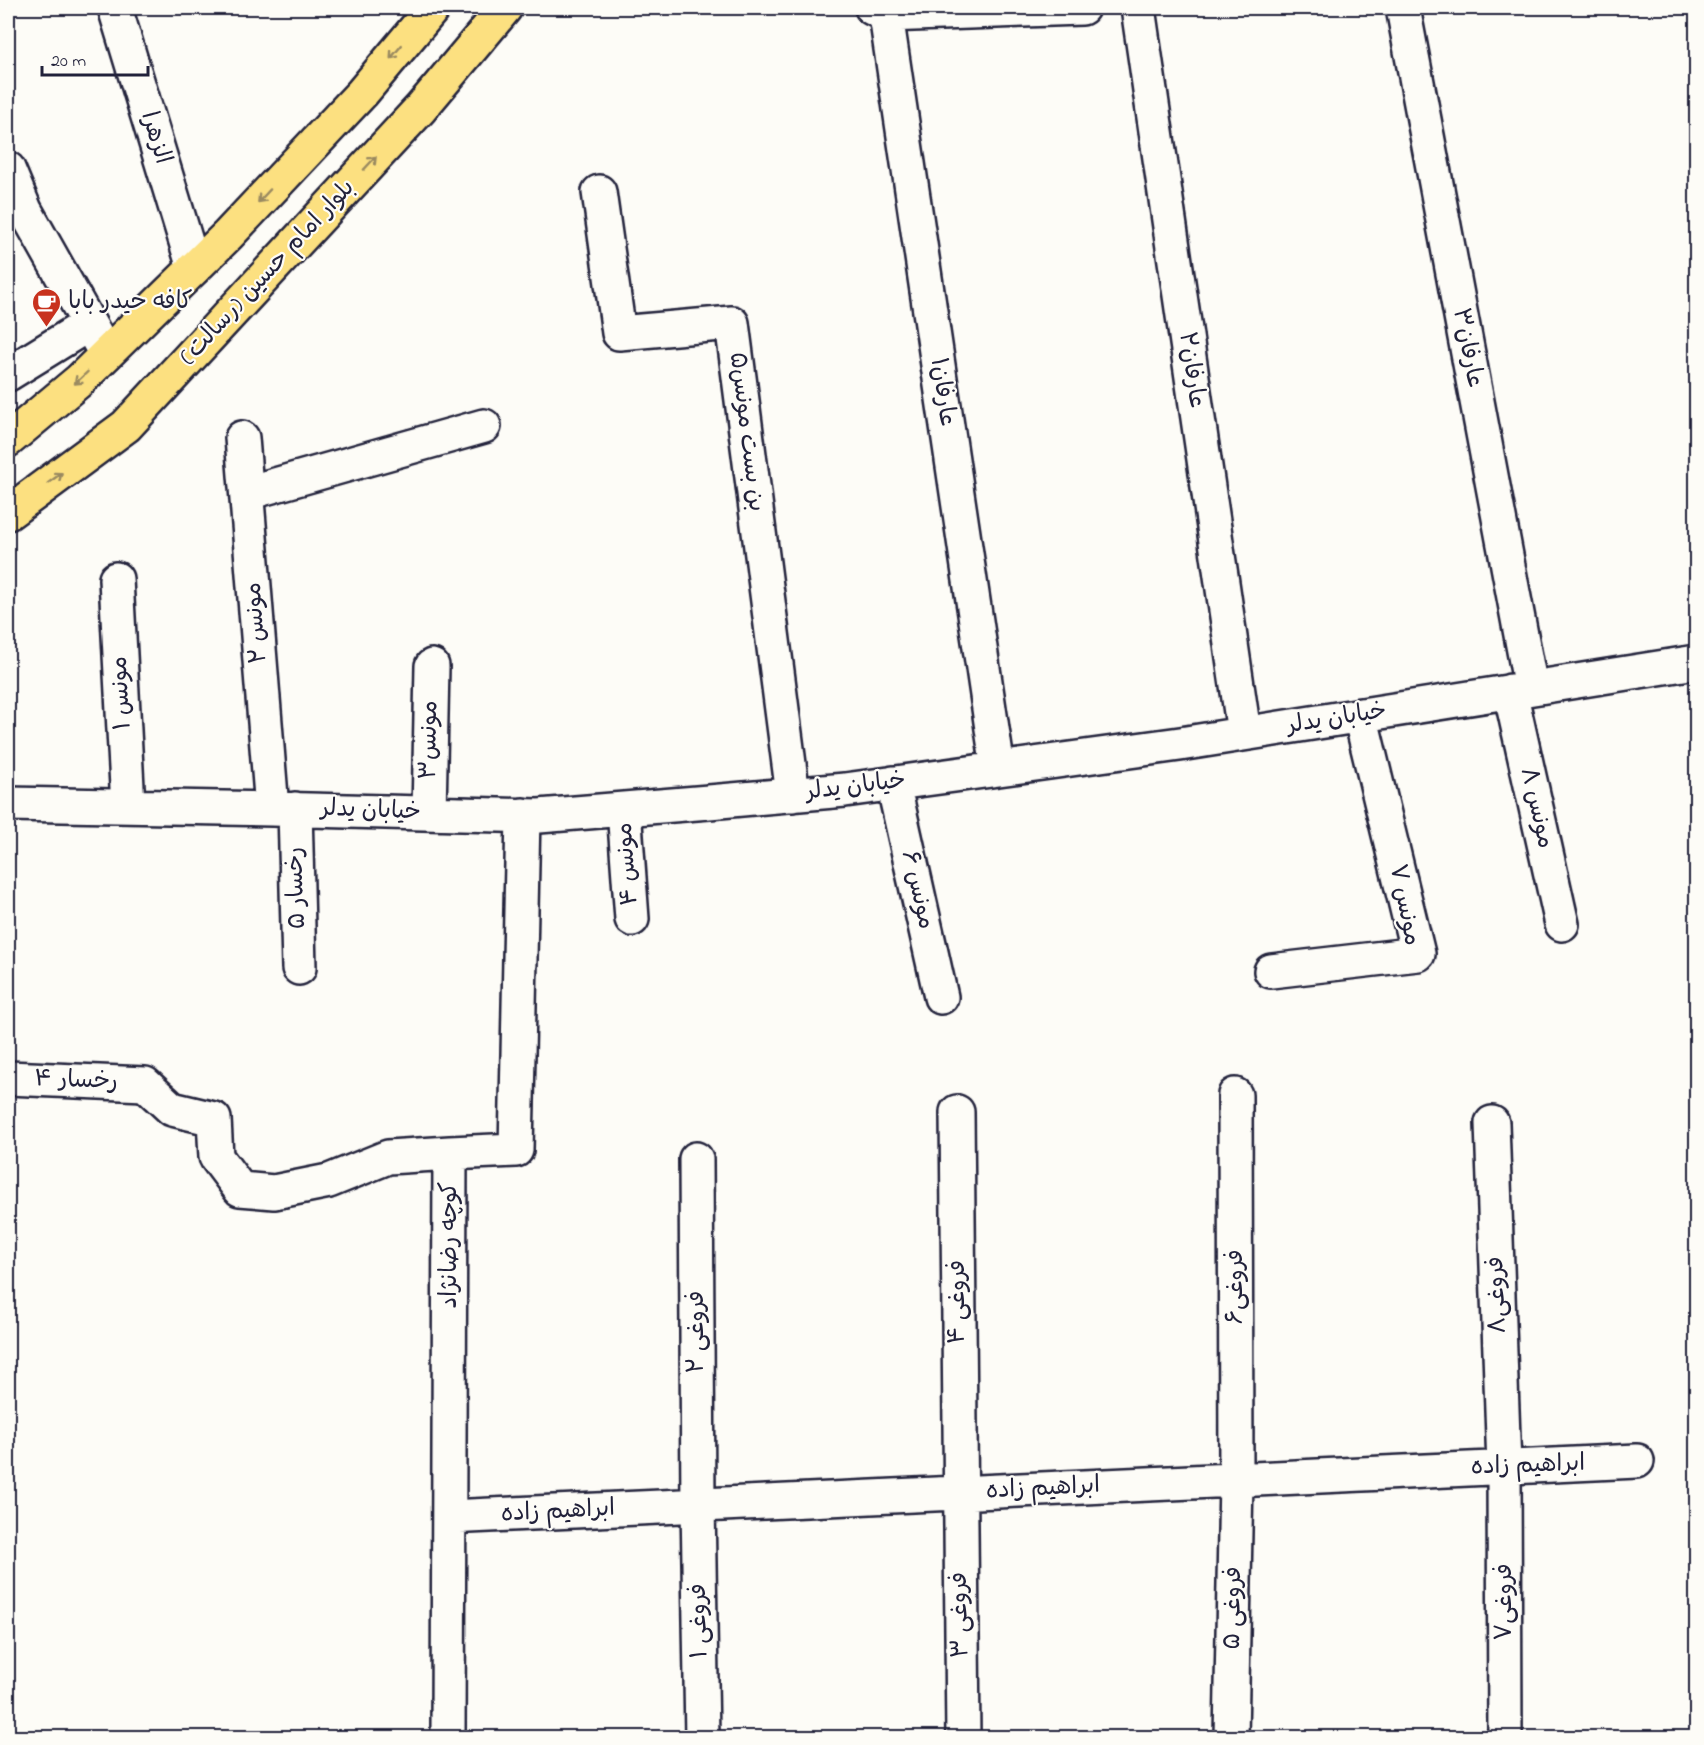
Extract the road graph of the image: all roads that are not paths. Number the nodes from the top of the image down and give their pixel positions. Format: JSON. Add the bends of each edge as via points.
{"nodes":[{"id":1,"x":115,"y":8,"type":"edge"},
{"id":2,"x":433,"y":8,"type":"edge"},
{"id":3,"x":505,"y":8,"type":"edge"},
{"id":4,"x":1082,"y":8,"type":"edge"},
{"id":5,"x":1138,"y":8,"type":"edge"},
{"id":6,"x":1403,"y":8,"type":"edge"},
{"id":7,"x":880,"y":10,"type":"edge"},
{"id":8,"x":8,"y":169,"type":"edge"},
{"id":9,"x":599,"y":192,"type":"dead end"},
{"id":10,"x":194,"y":268,"type":"junction"},
{"id":11,"x":89,"y":324,"type":"junction"},
{"id":12,"x":106,"y":354,"type":"junction"},
{"id":13,"x":8,"y":374,"type":"edge"},
{"id":14,"x":484,"y":426,"type":"dead end"},
{"id":15,"x":242,"y":438,"type":"dead end"},
{"id":16,"x":8,"y":440,"type":"edge"},
{"id":17,"x":247,"y":492,"type":"junction"},
{"id":18,"x":8,"y":513,"type":"edge"},
{"id":19,"x":116,"y":579,"type":"dead end"},
{"id":20,"x":1696,"y":662,"type":"edge"},
{"id":21,"x":432,"y":666,"type":"dead end"},
{"id":22,"x":1521,"y":690,"type":"junction"},
{"id":23,"x":1360,"y":715,"type":"junction"},
{"id":24,"x":1244,"y":734,"type":"junction"},
{"id":25,"x":998,"y":769,"type":"junction"},
{"id":26,"x":893,"y":783,"type":"junction"},
{"id":27,"x":794,"y":795,"type":"junction"},
{"id":28,"x":8,"y":804,"type":"edge"},
{"id":29,"x":128,"y":806,"type":"junction"},
{"id":30,"x":283,"y":809,"type":"junction"},
{"id":31,"x":624,"y":809,"type":"junction"},
{"id":32,"x":429,"y":813,"type":"junction"},
{"id":33,"x":523,"y":816,"type":"junction"},
{"id":34,"x":632,"y":919,"type":"dead end"},
{"id":35,"x":1562,"y":924,"type":"dead end"},
{"id":36,"x":299,"y":968,"type":"dead end"},
{"id":37,"x":1271,"y":971,"type":"dead end"},
{"id":38,"x":941,"y":997,"type":"dead end"},
{"id":39,"x":8,"y":1078,"type":"edge"},
{"id":40,"x":1235,"y":1095,"type":"dead end"},
{"id":41,"x":957,"y":1112,"type":"dead end"},
{"id":42,"x":1492,"y":1123,"type":"dead end"},
{"id":43,"x":450,"y":1153,"type":"junction"},
{"id":44,"x":696,"y":1159,"type":"dead end"},
{"id":45,"x":1637,"y":1461,"type":"dead end"},
{"id":46,"x":1504,"y":1467,"type":"junction"},
{"id":47,"x":1236,"y":1479,"type":"junction"},
{"id":48,"x":960,"y":1492,"type":"junction"},
{"id":49,"x":698,"y":1505,"type":"junction"},
{"id":50,"x":449,"y":1517,"type":"junction"},
{"id":51,"x":448,"y":1737,"type":"edge"},
{"id":52,"x":702,"y":1737,"type":"edge"},
{"id":53,"x":963,"y":1737,"type":"edge"},
{"id":54,"x":1231,"y":1737,"type":"edge"},
{"id":55,"x":1505,"y":1737,"type":"edge"}],
"edges":[{"from":1,"to":10,"type":"street","name":"الزهرا"},
{"from":2,"to":10,"type":"main road","one_way":true,"via":[[362,93]]},
{"from":18,"to":3,"type":"main road","name":"بلوار امام حسین (رسالت)","one_way":true,"via":[[126,426],[421,108]]},
{"from":4,"to":7,"type":"street"},
{"from":5,"to":24,"type":"street","name":"عارفان۲"},
{"from":6,"to":22,"type":"street","name":"عارفان۳"},
{"from":7,"to":25,"type":"street","name":"عارفان۱"},
{"from":8,"to":11,"type":"street","via":[[25,210]]},
{"from":9,"to":27,"type":"street","name":"بن بست مونس۵","via":[[619,333],[732,323]]},
{"from":10,"to":12,"type":"main road"},
{"from":11,"to":12,"type":"street"},
{"from":11,"to":13,"type":"street"},
{"from":12,"to":16,"type":"main road","one_way":true},
{"from":14,"to":17,"type":"street"},
{"from":15,"to":17,"type":"street","name":"مونس ۲"},
{"from":17,"to":30,"type":"street","name":"مونس ۲"},
{"from":19,"to":29,"type":"street","name":"مونس ۱"},
{"from":20,"to":22,"type":"street","name":"خیابان یدلر"},
{"from":21,"to":32,"type":"street","name":"مونس۳"},
{"from":22,"to":23,"type":"street","name":"خیابان یدلر"},
{"from":22,"to":35,"type":"street","name":"مونس ۸"},
{"from":23,"to":24,"type":"street","name":"خیابان یدلر"},
{"from":23,"to":37,"type":"street","name":"مونس ۷","via":[[1418,954]]},
{"from":24,"to":25,"type":"street","name":"خیابان یدلر"},
{"from":25,"to":26,"type":"street","name":"خیابان یدلر"},
{"from":26,"to":27,"type":"street","name":"خیابان یدلر"},
{"from":26,"to":38,"type":"street","name":"مونس ۶"},
{"from":27,"to":31,"type":"street","name":"خیابان یدلر"},
{"from":28,"to":29,"type":"street","name":"خیابان یدلر"},
{"from":29,"to":30,"type":"street","name":"خیابان یدلر"},
{"from":30,"to":32,"type":"street","name":"خیابان یدلر"},
{"from":30,"to":36,"type":"street","name":"رخسار ۵"},
{"from":31,"to":33,"type":"street","name":"خیابان یدلر"},
{"from":31,"to":34,"type":"street","name":"مونس ۴"},
{"from":32,"to":33,"type":"street","name":"خیابان یدلر"},
{"from":33,"to":43,"type":"street","name":"کوچه رضانژاد","via":[[516,1150]]},
{"from":39,"to":43,"type":"street","name":"رخسار ۴","via":[[145,1084],[172,1109],[214,1119],[216,1157],[240,1189],[274,1192],[329,1181],[388,1157]]},
{"from":40,"to":47,"type":"street","name":"فروغی۶"},
{"from":41,"to":48,"type":"street","name":"فروغی ۴"},
{"from":42,"to":46,"type":"street","name":"فروغی۸"},
{"from":43,"to":50,"type":"street","name":"کوچه رضانژاد"},
{"from":44,"to":49,"type":"street","name":"فروغی ۲"},
{"from":45,"to":46,"type":"street","name":"ابراهیم زاده"},
{"from":46,"to":47,"type":"street","name":"ابراهیم زاده"},
{"from":46,"to":55,"type":"street","name":"فروغی۷"},
{"from":47,"to":48,"type":"street","name":"ابراهیم زاده"},
{"from":47,"to":54,"type":"street","name":"فروغی ۵"},
{"from":48,"to":49,"type":"street","name":"ابراهیم زاده"},
{"from":48,"to":53,"type":"street","name":"فروغی ۳"},
{"from":49,"to":50,"type":"street","name":"ابراهیم زاده"},
{"from":49,"to":52,"type":"street","name":"فروغی ۱"},
{"from":50,"to":51,"type":"street","name":"کوچه رضانژاد"}]}
